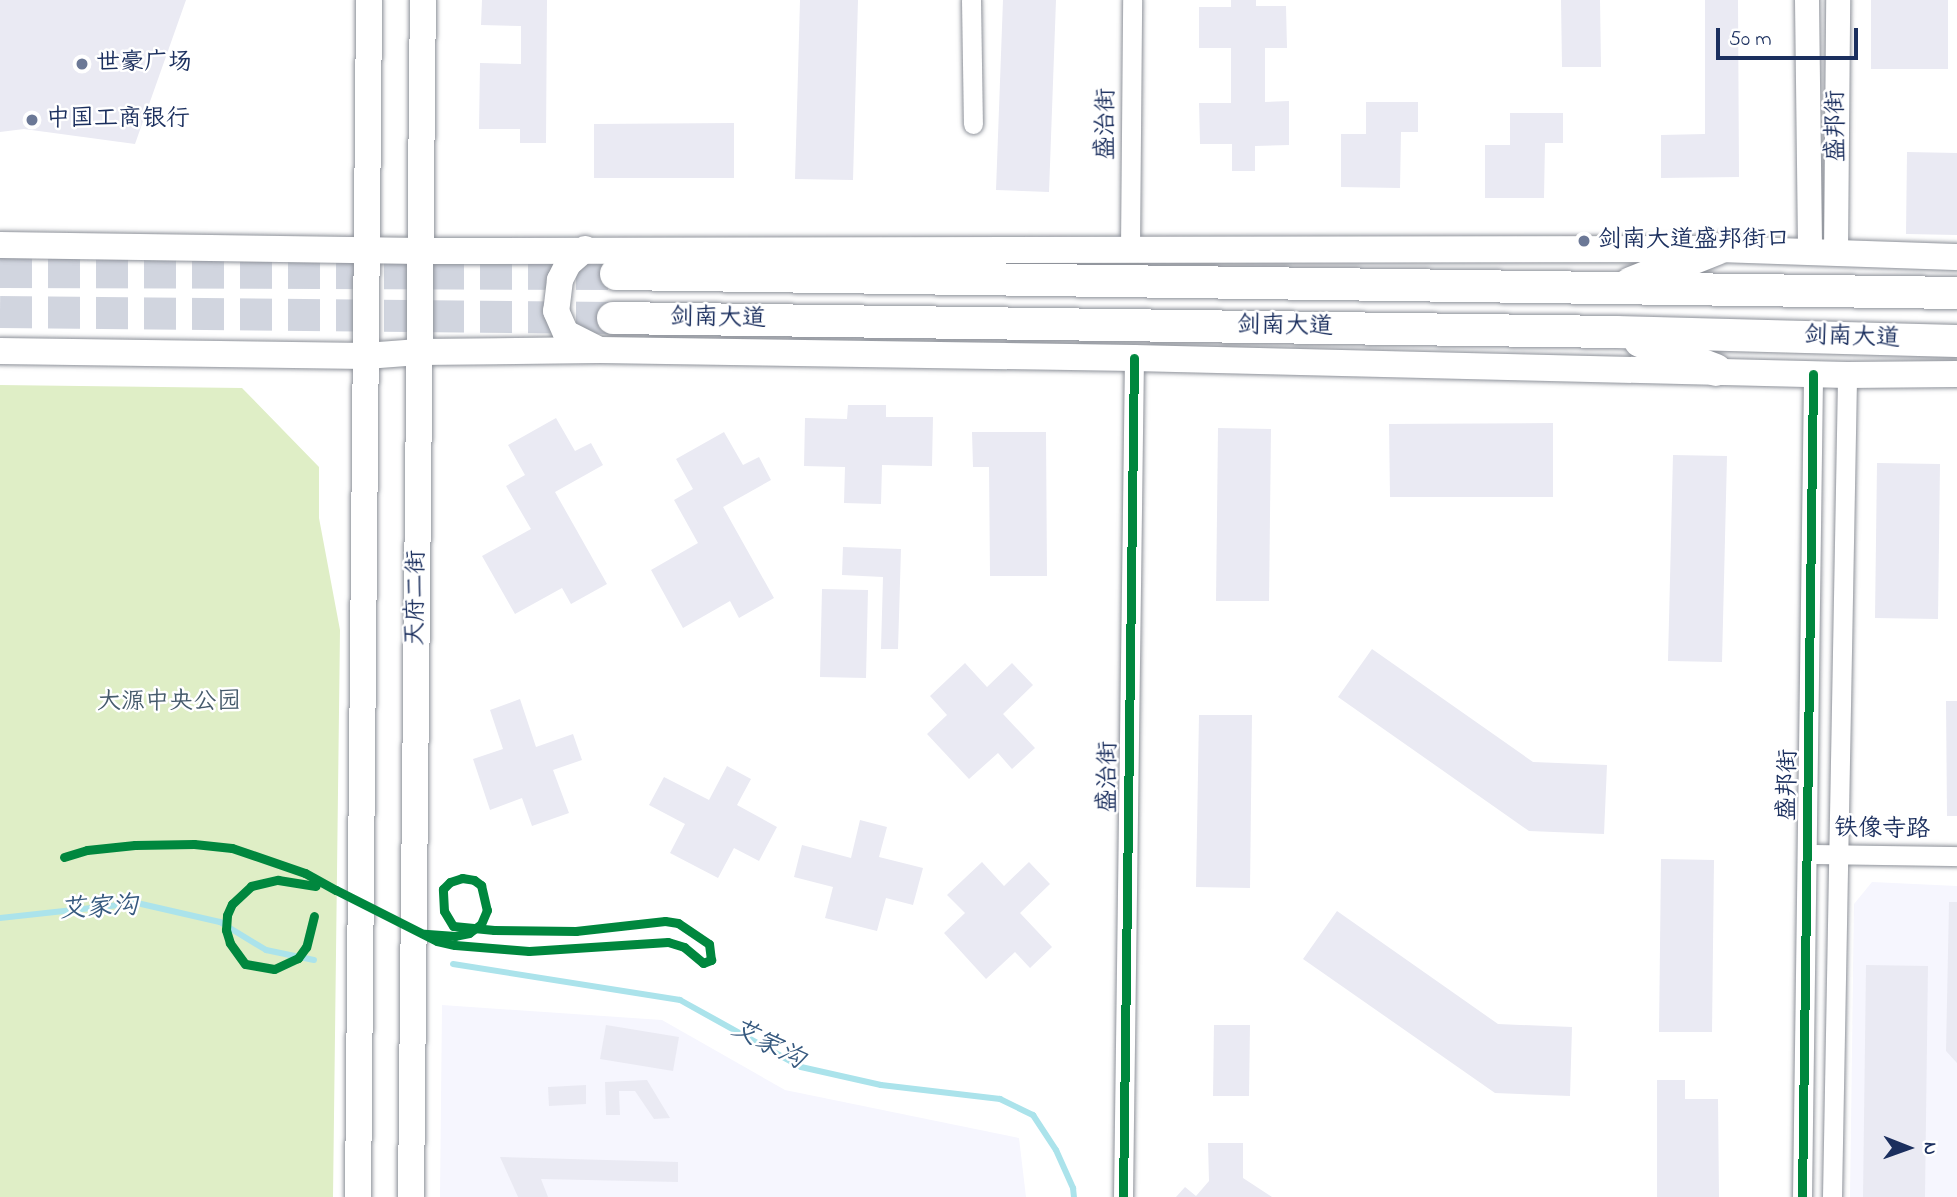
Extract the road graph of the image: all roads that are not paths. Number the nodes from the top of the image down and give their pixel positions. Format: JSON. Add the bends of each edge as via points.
{"nodes":[{"id":1,"x":369,"y":0,"type":"edge"},
{"id":2,"x":423,"y":0,"type":"edge"},
{"id":3,"x":971,"y":0,"type":"edge"},
{"id":4,"x":1132,"y":0,"type":"edge"},
{"id":5,"x":1807,"y":0,"type":"edge"},
{"id":6,"x":1838,"y":0,"type":"edge"},
{"id":7,"x":973,"y":124,"type":"dead end"},
{"id":8,"x":0,"y":244,"type":"edge"},
{"id":9,"x":1130,"y":248,"type":"junction"},
{"id":10,"x":585,"y":249,"type":"junction"},
{"id":11,"x":1717,"y":249,"type":"junction"},
{"id":12,"x":367,"y":250,"type":"junction"},
{"id":13,"x":421,"y":251,"type":"junction"},
{"id":14,"x":1810,"y":251,"type":"junction"},
{"id":15,"x":1836,"y":252,"type":"junction"},
{"id":16,"x":1957,"y":257,"type":"edge"},
{"id":17,"x":616,"y":274,"type":"tunnel mouth"},
{"id":18,"x":1615,"y":289,"type":"junction"},
{"id":19,"x":1957,"y":293,"type":"edge"},
{"id":20,"x":613,"y":318,"type":"tunnel mouth"},
{"id":21,"x":1616,"y":332,"type":"junction"},
{"id":22,"x":1957,"y":341,"type":"edge"},
{"id":23,"x":600,"y":350,"type":"junction"},
{"id":24,"x":0,"y":351,"type":"edge"},
{"id":25,"x":419,"y":352,"type":"junction"},
{"id":26,"x":366,"y":356,"type":"junction"},
{"id":27,"x":1133,"y":358,"type":"junction"},
{"id":28,"x":1716,"y":370,"type":"junction"},
{"id":29,"x":1813,"y":373,"type":"junction"},
{"id":30,"x":1957,"y":374,"type":"edge"},
{"id":31,"x":1847,"y":375,"type":"junction"},
{"id":32,"x":1807,"y":854,"type":"junction"},
{"id":33,"x":1839,"y":854,"type":"junction"},
{"id":34,"x":1957,"y":856,"type":"edge"},
{"id":35,"x":358,"y":1197,"type":"edge"},
{"id":36,"x":411,"y":1197,"type":"edge"},
{"id":37,"x":1123,"y":1197,"type":"edge"},
{"id":38,"x":1802,"y":1197,"type":"edge"},
{"id":39,"x":1832,"y":1197,"type":"edge"}],
"edges":[{"from":1,"to":12,"type":"main road"},
{"from":2,"to":13,"type":"main road","name":"天府二街"},
{"from":3,"to":7,"type":"street"},
{"from":4,"to":9,"type":"street","name":"盛治街"},
{"from":5,"to":14,"type":"street","name":"盛邦街"},
{"from":6,"to":15,"type":"street","name":"盛邦街"},
{"from":8,"to":12,"type":"main road"},
{"from":9,"to":10,"type":"main road"},
{"from":9,"to":11,"type":"main road"},
{"from":10,"to":13,"type":"main road"},
{"from":10,"to":23,"type":"main road","via":[[559,280],[555,311],[566,333]]},
{"from":11,"to":14,"type":"main road"},
{"from":11,"to":18,"type":"highway"},
{"from":12,"to":13,"type":"main road"},
{"from":12,"to":26,"type":"main road"},
{"from":13,"to":25,"type":"main road","name":"天府二街"},
{"from":14,"to":15,"type":"main road"},
{"from":15,"to":16,"type":"main road"},
{"from":17,"to":18,"type":"highway","name":"剑南大道"},
{"from":18,"to":19,"type":"highway","name":"剑南大道"},
{"from":20,"to":21,"type":"highway","name":"剑南大道"},
{"from":21,"to":22,"type":"highway","name":"剑南大道"},
{"from":21,"to":28,"type":"highway"},
{"from":23,"to":25,"type":"main road"},
{"from":23,"to":27,"type":"main road"},
{"from":24,"to":26,"type":"main road"},
{"from":25,"to":26,"type":"main road"},
{"from":25,"to":36,"type":"main road","name":"天府二街"},
{"from":26,"to":35,"type":"main road"},
{"from":27,"to":28,"type":"main road"},
{"from":27,"to":37,"type":"street","name":"盛治街"},
{"from":28,"to":29,"type":"main road"},
{"from":29,"to":31,"type":"main road"},
{"from":29,"to":32,"type":"street","name":"盛邦街"},
{"from":30,"to":31,"type":"main road"},
{"from":31,"to":33,"type":"street","name":"盛邦街"},
{"from":32,"to":33,"type":"street","name":"铁像寺路"},
{"from":32,"to":38,"type":"street","name":"盛邦街"},
{"from":33,"to":34,"type":"street","name":"铁像寺路"},
{"from":33,"to":39,"type":"street","name":"盛邦街"}]}
